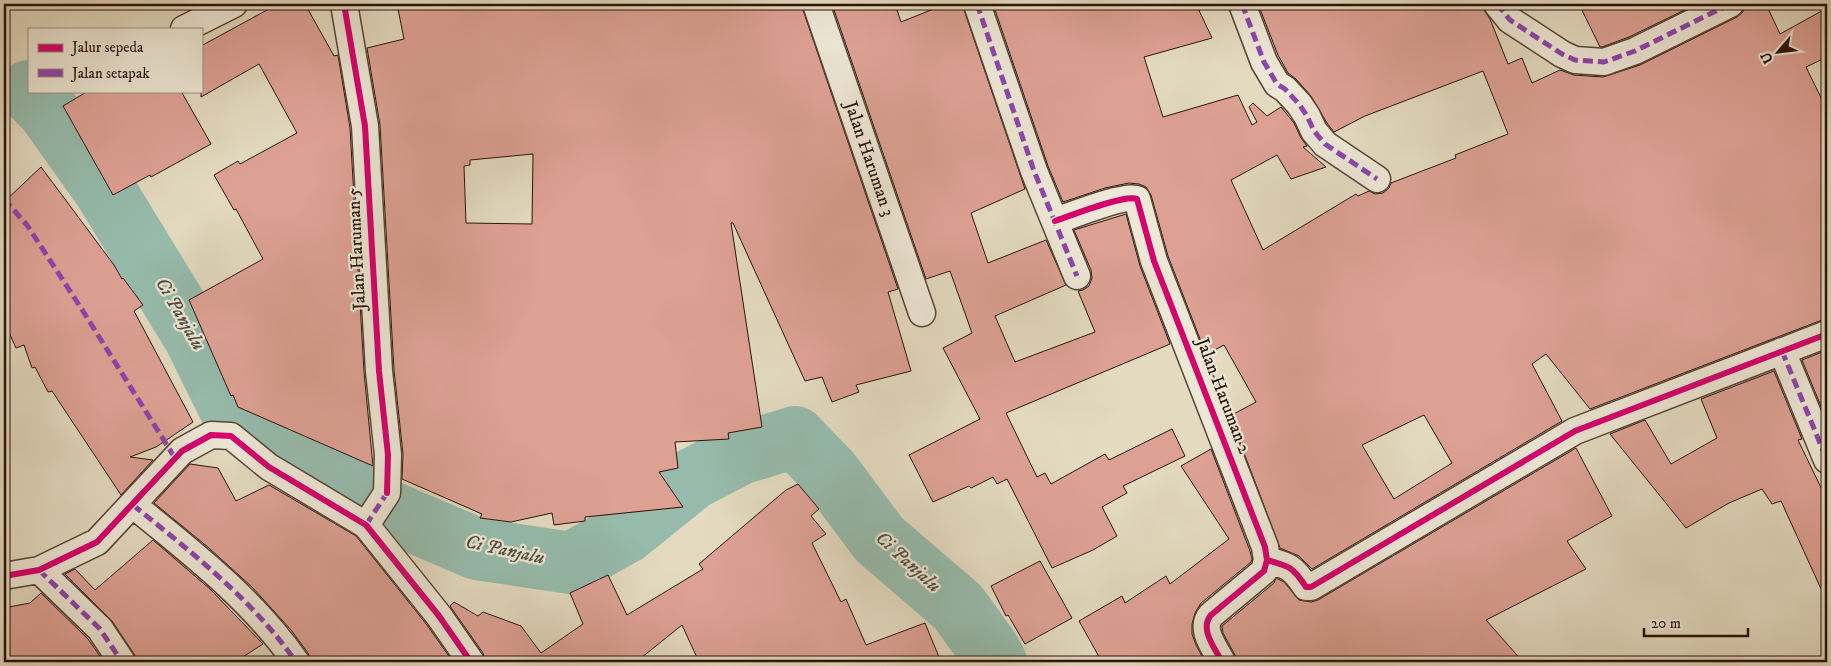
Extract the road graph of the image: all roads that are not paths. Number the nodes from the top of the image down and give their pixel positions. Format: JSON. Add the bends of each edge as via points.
{"nodes":[{"id":1,"x":234,"y":4,"type":"edge"},
{"id":2,"x":344,"y":4,"type":"edge"},
{"id":3,"x":816,"y":4,"type":"edge"},
{"id":4,"x":977,"y":4,"type":"edge"},
{"id":5,"x":1242,"y":4,"type":"edge"},
{"id":6,"x":1497,"y":4,"type":"edge"},
{"id":7,"x":1730,"y":4,"type":"edge"},
{"id":8,"x":186,"y":28,"type":"edge"},
{"id":9,"x":1377,"y":179,"type":"dead end"},
{"id":10,"x":1055,"y":222,"type":"junction"},
{"id":11,"x":1077,"y":276,"type":"dead end"},
{"id":12,"x":922,"y":313,"type":"dead end"},
{"id":13,"x":1827,"y":334,"type":"edge"},
{"id":14,"x":1782,"y":351,"type":"junction"},
{"id":15,"x":1827,"y":460,"type":"edge"},
{"id":16,"x":132,"y":504,"type":"junction"},
{"id":17,"x":367,"y":522,"type":"junction"},
{"id":18,"x":1267,"y":560,"type":"junction"},
{"id":19,"x":39,"y":570,"type":"junction"},
{"id":20,"x":4,"y":576,"type":"edge"},
{"id":21,"x":122,"y":662,"type":"edge"},
{"id":22,"x":296,"y":662,"type":"edge"},
{"id":23,"x":471,"y":662,"type":"edge"},
{"id":24,"x":1222,"y":662,"type":"edge"}],
"edges":[{"from":1,"to":8,"type":"street"},
{"from":2,"to":17,"type":"street","name":"Jalan Haruman 5","via":[[365,126],[379,371],[388,455],[387,493]]},
{"from":3,"to":12,"type":"street","name":"Jalan Haruman 3"},
{"from":4,"to":10,"type":"street","via":[[1034,171]]},
{"from":5,"to":9,"type":"street","via":[[1264,62],[1277,84],[1299,104],[1314,132],[1325,144]]},
{"from":6,"to":7,"type":"street","via":[[1510,20],[1562,54],[1575,60],[1604,62],[1635,51]]},
{"from":10,"to":11,"type":"street"},
{"from":10,"to":18,"type":"street","name":"Jalan Haruman 2","via":[[1098,206],[1131,197],[1137,199],[1154,261],[1265,547]]},
{"from":13,"to":14,"type":"street"},
{"from":14,"to":15,"type":"street"},
{"from":14,"to":18,"type":"street","via":[[1575,431],[1311,587],[1306,587],[1288,565]]},
{"from":16,"to":17,"type":"street","via":[[182,451],[211,436],[231,436],[269,466]]},
{"from":16,"to":19,"type":"street","via":[[97,542]]},
{"from":16,"to":22,"type":"street","via":[[209,568],[280,640]]},
{"from":17,"to":23,"type":"street"},
{"from":18,"to":24,"type":"street","via":[[1264,571],[1206,620],[1206,628]]},
{"from":19,"to":20,"type":"street"},
{"from":19,"to":21,"type":"street","via":[[100,629]]}]}
